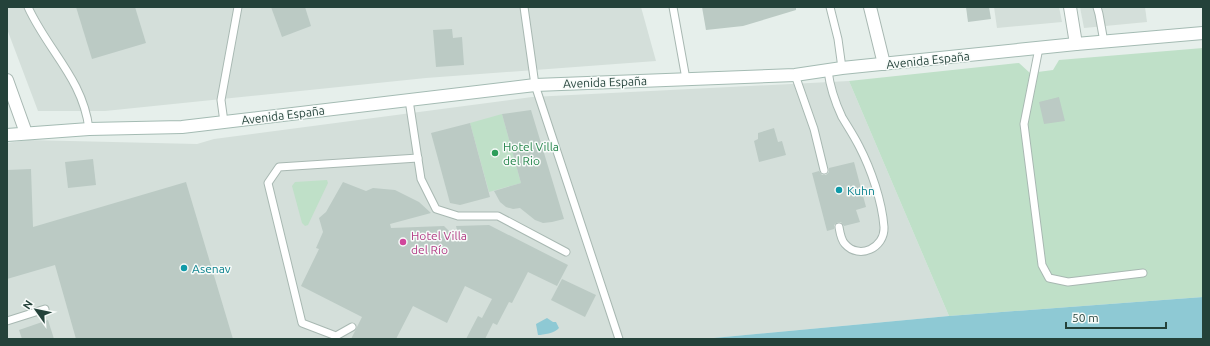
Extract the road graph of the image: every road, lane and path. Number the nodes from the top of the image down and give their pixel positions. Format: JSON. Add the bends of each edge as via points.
{"nodes":[{"id":1,"x":28,"y":7,"type":"edge"},
{"id":2,"x":238,"y":7,"type":"edge"},
{"id":3,"x":524,"y":7,"type":"edge"},
{"id":4,"x":673,"y":7,"type":"edge"},
{"id":5,"x":830,"y":7,"type":"edge"},
{"id":6,"x":870,"y":7,"type":"edge"},
{"id":7,"x":1070,"y":7,"type":"edge"},
{"id":8,"x":1096,"y":7,"type":"edge"},
{"id":9,"x":1203,"y":33,"type":"edge"},
{"id":10,"x":1104,"y":42,"type":"junction"},
{"id":11,"x":1076,"y":44,"type":"junction"},
{"id":12,"x":1039,"y":48,"type":"junction"},
{"id":13,"x":884,"y":64,"type":"junction"},
{"id":14,"x":842,"y":68,"type":"junction"},
{"id":15,"x":828,"y":71,"type":"junction"},
{"id":16,"x":795,"y":75,"type":"junction"},
{"id":17,"x":686,"y":79,"type":"junction"},
{"id":18,"x":7,"y":80,"type":"edge"},
{"id":19,"x":535,"y":85,"type":"junction"},
{"id":20,"x":409,"y":100,"type":"junction"},
{"id":21,"x":224,"y":122,"type":"junction"},
{"id":22,"x":89,"y":129,"type":"junction"},
{"id":23,"x":26,"y":133,"type":"junction"},
{"id":24,"x":7,"y":135,"type":"edge"},
{"id":25,"x":418,"y":158,"type":"junction"},
{"id":26,"x":824,"y":170,"type":"dead end"},
{"id":27,"x":839,"y":227,"type":"dead end"},
{"id":28,"x":566,"y":252,"type":"dead end"},
{"id":29,"x":1143,"y":273,"type":"dead end"},
{"id":30,"x":45,"y":309,"type":"dead end"},
{"id":31,"x":7,"y":321,"type":"edge"},
{"id":32,"x":352,"y":327,"type":"dead end"},
{"id":33,"x":618,"y":339,"type":"edge"}],
"edges":[{"from":1,"to":22,"type":"lane","via":[[40,31],[77,88]]},
{"from":2,"to":21,"type":"lane","via":[[221,100]]},
{"from":3,"to":19,"type":"lane"},
{"from":4,"to":17,"type":"lane"},
{"from":5,"to":14,"type":"lane"},
{"from":6,"to":13,"type":"main road"},
{"from":7,"to":11,"type":"main road"},
{"from":8,"to":10,"type":"lane"},
{"from":9,"to":10,"type":"main road","name":"Avenida España"},
{"from":10,"to":11,"type":"main road","name":"Avenida España"},
{"from":11,"to":12,"type":"main road","name":"Avenida España"},
{"from":12,"to":13,"type":"main road","name":"Avenida España"},
{"from":12,"to":29,"type":"lane","via":[[1024,124],[1042,265],[1049,278],[1068,282]]},
{"from":13,"to":14,"type":"main road","name":"Avenida España"},
{"from":14,"to":15,"type":"main road","name":"Avenida España"},
{"from":15,"to":16,"type":"main road","name":"Avenida España"},
{"from":15,"to":27,"type":"lane","via":[[838,107],[860,146],[872,177],[884,228],[876,246],[863,252],[845,244]]},
{"from":16,"to":17,"type":"main road","name":"Avenida España"},
{"from":16,"to":26,"type":"lane","via":[[814,129]]},
{"from":17,"to":19,"type":"main road","name":"Avenida España"},
{"from":18,"to":23,"type":"main road"},
{"from":19,"to":20,"type":"main road","name":"Avenida España"},
{"from":19,"to":33,"type":"lane"},
{"from":20,"to":21,"type":"main road","name":"Avenida España"},
{"from":20,"to":25,"type":"lane"},
{"from":21,"to":22,"type":"main road","name":"Avenida España","via":[[182,127]]},
{"from":22,"to":23,"type":"main road","name":"Avenida España"},
{"from":23,"to":24,"type":"main road","name":"Avenida España"},
{"from":25,"to":28,"type":"lane","via":[[421,179],[436,209],[458,216],[498,216]]},
{"from":25,"to":32,"type":"lane","via":[[279,167],[268,183],[302,323],[336,336]]},
{"from":30,"to":31,"type":"lane"}]}
